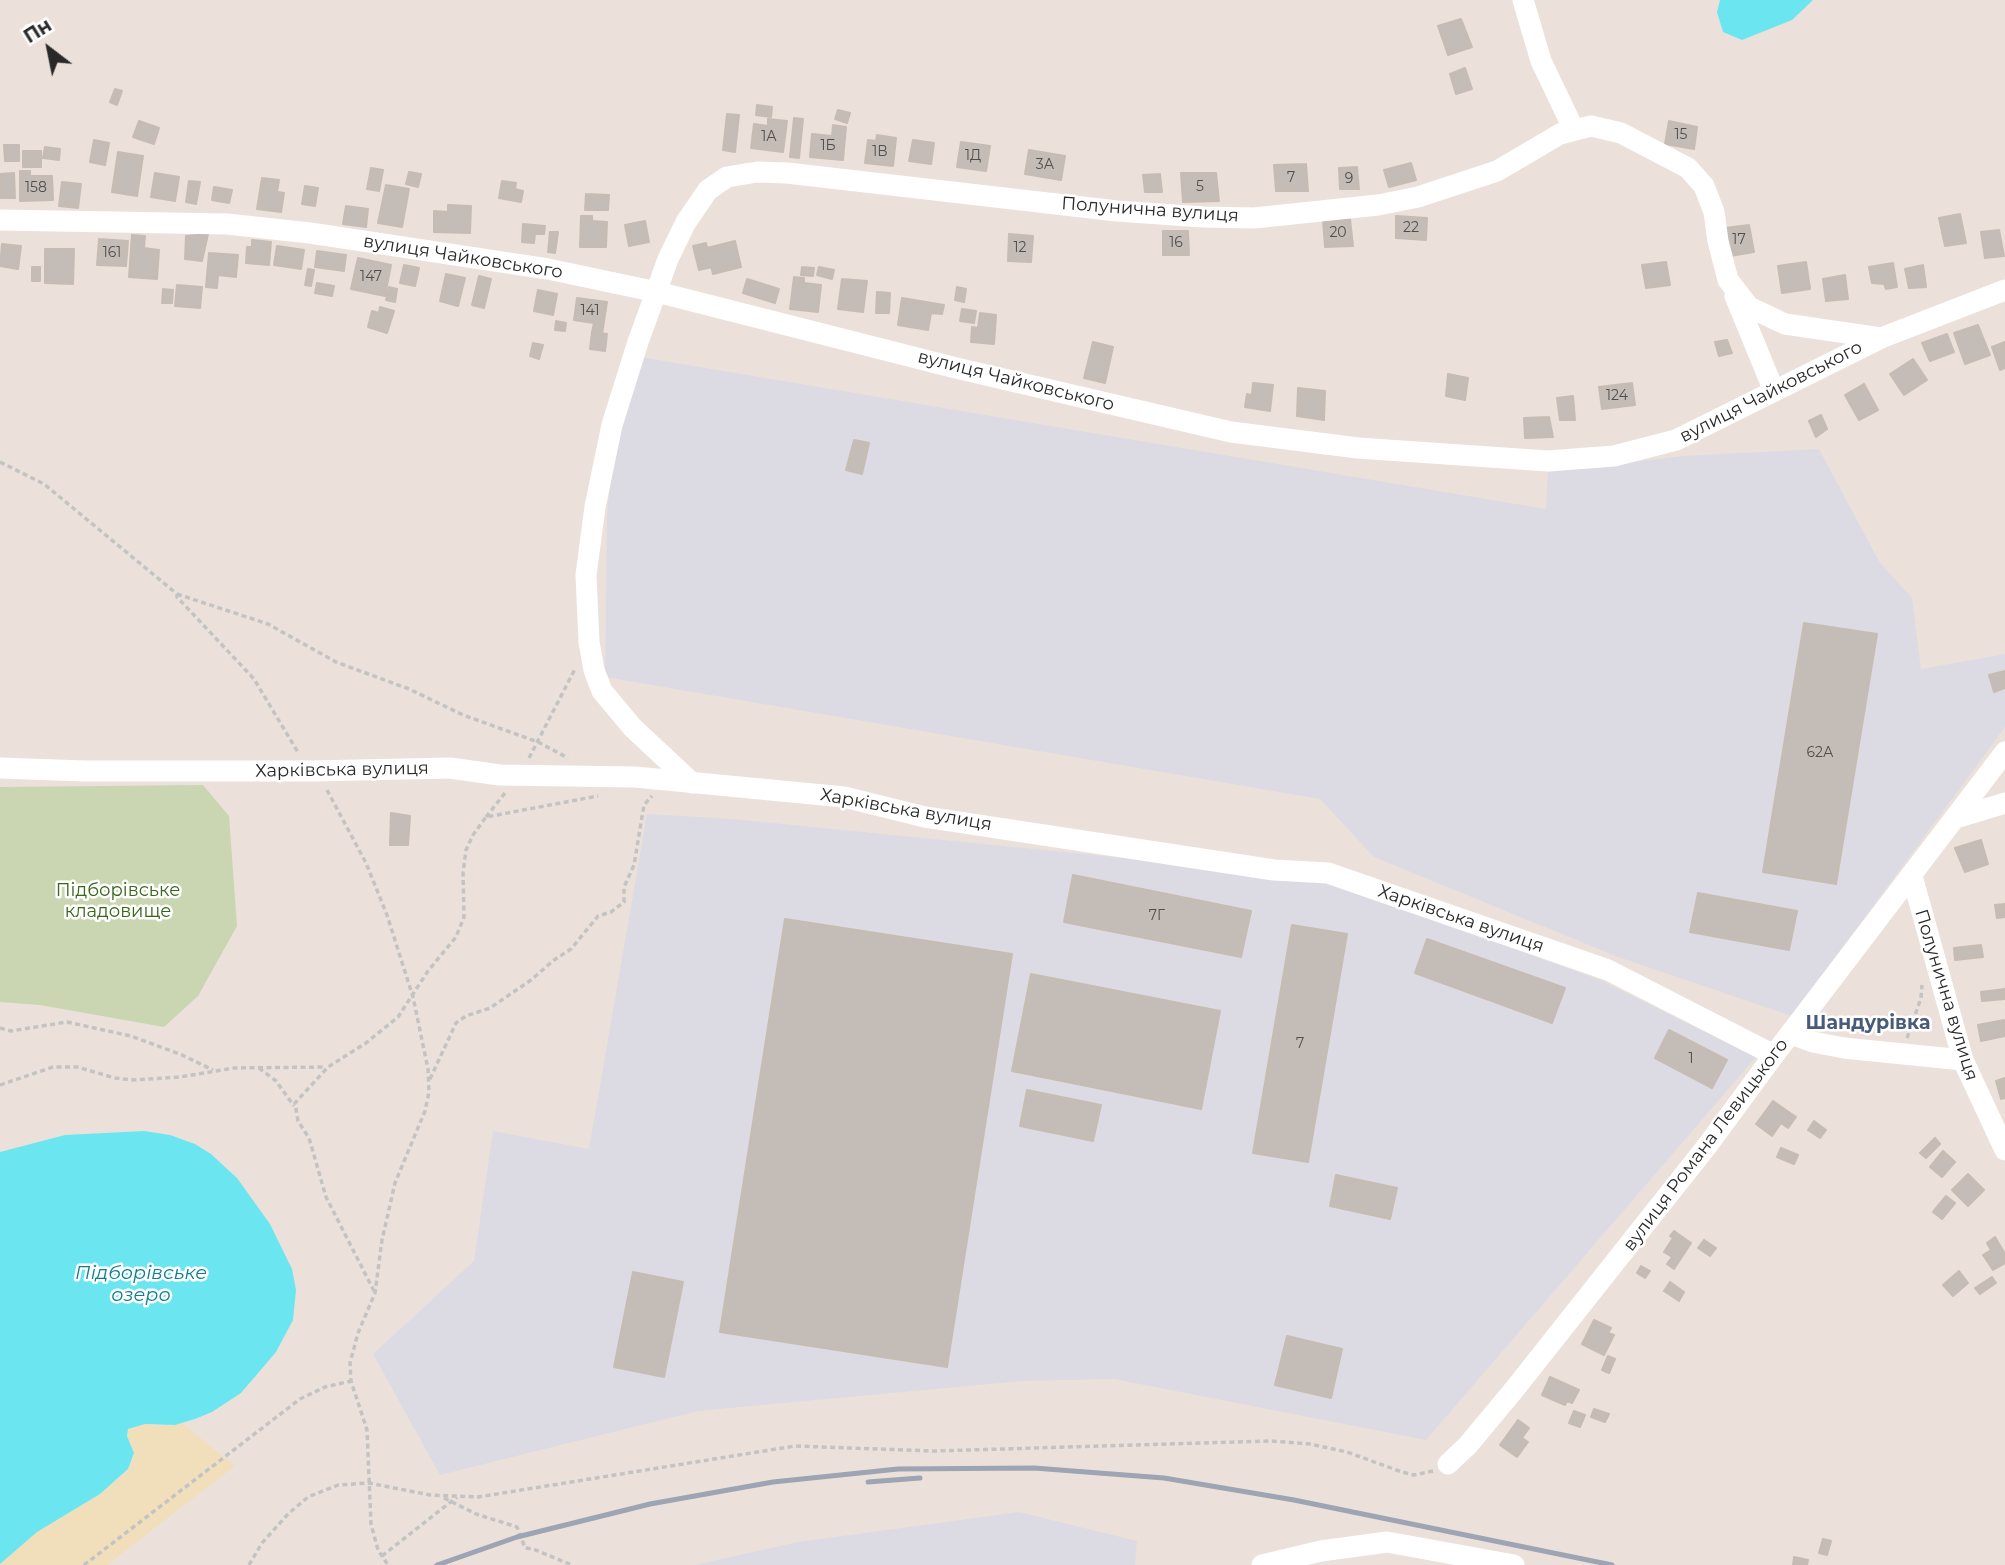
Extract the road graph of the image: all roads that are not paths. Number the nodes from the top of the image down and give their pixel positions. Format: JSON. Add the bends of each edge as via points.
{"nodes":[{"id":1,"x":1523,"y":0,"type":"edge"},
{"id":2,"x":1574,"y":130,"type":"junction"},
{"id":3,"x":0,"y":220,"type":"edge"},
{"id":4,"x":1728,"y":280,"type":"junction"},
{"id":5,"x":2005,"y":290,"type":"edge"},
{"id":6,"x":657,"y":292,"type":"junction"},
{"id":7,"x":1881,"y":338,"type":"junction"},
{"id":8,"x":1774,"y":391,"type":"junction"},
{"id":9,"x":2005,"y":752,"type":"edge"},
{"id":10,"x":0,"y":768,"type":"edge"},
{"id":11,"x":692,"y":783,"type":"junction"},
{"id":12,"x":2005,"y":803,"type":"edge"},
{"id":13,"x":1956,"y":818,"type":"junction"},
{"id":14,"x":1912,"y":876,"type":"junction"},
{"id":15,"x":1791,"y":1034,"type":"junction"},
{"id":16,"x":1774,"y":1055,"type":"junction"},
{"id":17,"x":1963,"y":1060,"type":"junction"},
{"id":18,"x":2005,"y":1150,"type":"edge"},
{"id":19,"x":1448,"y":1464,"type":"road end"},
{"id":20,"x":1350,"y":1546,"type":"junction"},
{"id":21,"x":1262,"y":1565,"type":"edge"},
{"id":22,"x":1337,"y":1565,"type":"edge"},
{"id":23,"x":1514,"y":1565,"type":"edge"}],
"edges":[{"from":1,"to":2,"type":"street","via":[[1541,61]]},
{"from":2,"to":4,"type":"street","name":"Полунична вулиця","via":[[1591,126],[1621,133],[1688,168],[1704,186],[1714,212]]},
{"from":2,"to":6,"type":"street","name":"Полунична вулиця","via":[[1497,171],[1431,193],[1378,205],[1254,218],[1117,211],[787,173],[738,174],[715,184],[698,204],[674,247]]},
{"from":3,"to":6,"type":"street","name":"вулиця Чайковського","via":[[255,226],[548,269]]},
{"from":4,"to":7,"type":"street","name":"Полунична вулиця","via":[[1749,307],[1785,324]]},
{"from":4,"to":8,"type":"street"},
{"from":5,"to":7,"type":"street","name":"вулиця Чайковського"},
{"from":6,"to":8,"type":"street","name":"вулиця Чайковського","via":[[1193,425],[1371,449],[1548,461],[1614,456],[1676,440]]},
{"from":6,"to":11,"type":"street","name":"Полунична вулиця","via":[[616,410],[595,507],[586,575],[589,642],[594,670],[607,699]]},
{"from":7,"to":8,"type":"street","name":"вулиця Чайковського"},
{"from":9,"to":13,"type":"street","name":"вулиця Романа Левицького"},
{"from":10,"to":11,"type":"street","name":"Харківська вулиця","via":[[450,768]]},
{"from":11,"to":16,"type":"street","name":"Харківська вулиця","via":[[844,797],[925,817],[1274,870],[1328,873],[1608,970]]},
{"from":12,"to":13,"type":"street"},
{"from":13,"to":14,"type":"street","name":"вулиця Романа Левицького"},
{"from":14,"to":15,"type":"street","name":"вулиця Романа Левицького"},
{"from":14,"to":17,"type":"street","name":"Полунична вулиця"},
{"from":15,"to":16,"type":"street","name":"вулиця Романа Левицького"},
{"from":15,"to":17,"type":"street","via":[[1829,1046]]},
{"from":16,"to":19,"type":"street","name":"вулиця Романа Левицького","via":[[1538,1360]]},
{"from":17,"to":18,"type":"street","name":"Полунична вулиця"},
{"from":20,"to":21,"type":"street"},
{"from":20,"to":22,"type":"street"},
{"from":20,"to":23,"type":"street","via":[[1387,1542]]}]}
